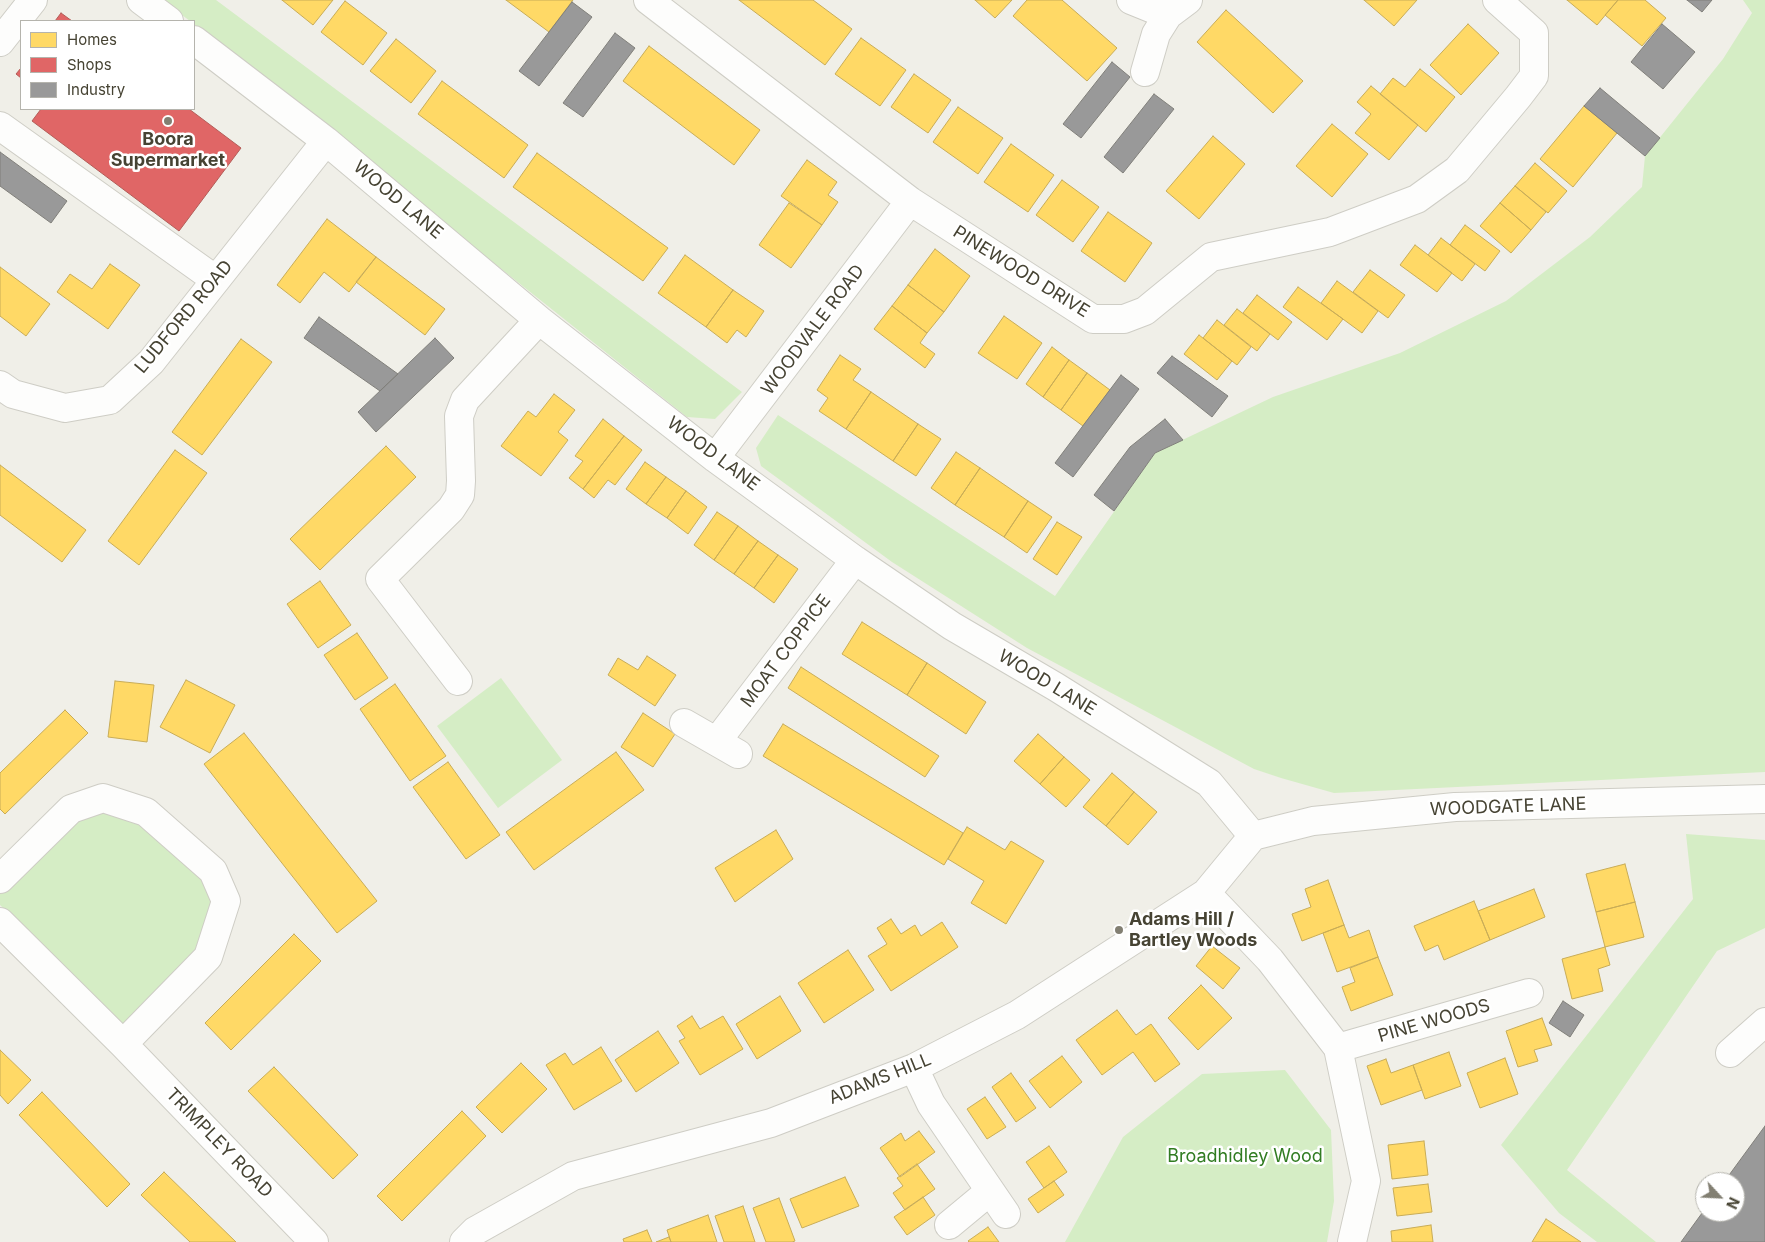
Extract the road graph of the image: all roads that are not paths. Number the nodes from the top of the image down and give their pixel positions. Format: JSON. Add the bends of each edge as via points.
{"nodes":[{"id":1,"x":33,"y":0,"type":"edge"},
{"id":2,"x":141,"y":0,"type":"edge"},
{"id":3,"x":1131,"y":0,"type":"edge"},
{"id":4,"x":1496,"y":0,"type":"edge"},
{"id":5,"x":666,"y":5,"type":"edge"},
{"id":6,"x":1178,"y":7,"type":"edge"},
{"id":7,"x":168,"y":20,"type":"edge"},
{"id":8,"x":195,"y":41,"type":"edge"},
{"id":9,"x":0,"y":42,"type":"edge"},
{"id":10,"x":1145,"y":72,"type":"dead end"},
{"id":11,"x":0,"y":126,"type":"edge"},
{"id":12,"x":326,"y":141,"type":"junction"},
{"id":13,"x":910,"y":201,"type":"junction"},
{"id":14,"x":216,"y":280,"type":"junction"},
{"id":15,"x":539,"y":320,"type":"junction"},
{"id":16,"x":0,"y":385,"type":"edge"},
{"id":17,"x":716,"y":458,"type":"junction"},
{"id":18,"x":855,"y":560,"type":"junction"},
{"id":19,"x":458,"y":681,"type":"dead end"},
{"id":20,"x":684,"y":723,"type":"dead end"},
{"id":21,"x":1765,"y":799,"type":"edge"},
{"id":22,"x":1253,"y":836,"type":"junction"},
{"id":23,"x":0,"y":879,"type":"edge"},
{"id":24,"x":1206,"y":893,"type":"junction"},
{"id":25,"x":0,"y":922,"type":"edge"},
{"id":26,"x":1529,"y":993,"type":"dead end"},
{"id":27,"x":1765,"y":1022,"type":"edge"},
{"id":28,"x":123,"y":1044,"type":"junction"},
{"id":29,"x":1338,"y":1048,"type":"junction"},
{"id":30,"x":1730,"y":1053,"type":"dead end"},
{"id":31,"x":914,"y":1068,"type":"junction"},
{"id":32,"x":990,"y":1191,"type":"junction"},
{"id":33,"x":1006,"y":1214,"type":"dead end"},
{"id":34,"x":949,"y":1224,"type":"dead end"},
{"id":35,"x":314,"y":1242,"type":"edge"},
{"id":36,"x":464,"y":1242,"type":"edge"},
{"id":37,"x":1352,"y":1242,"type":"edge"}],
"edges":[{"from":1,"to":9,"type":"street"},
{"from":2,"to":7,"type":"street"},
{"from":3,"to":6,"type":"street"},
{"from":4,"to":13,"type":"street","name":"PINEWOOD DRIVE","via":[[1534,33],[1534,76],[1457,170],[1417,198],[1330,232],[1211,257],[1145,311],[1124,319],[1093,319]]},
{"from":5,"to":13,"type":"street","name":"PINEWOOD DRIVE"},
{"from":6,"to":10,"type":"street","via":[[1156,34]]},
{"from":8,"to":12,"type":"street","name":"WOOD LANE"},
{"from":11,"to":14,"type":"street"},
{"from":12,"to":14,"type":"street","name":"LUDFORD ROAD"},
{"from":12,"to":15,"type":"street","name":"WOOD LANE"},
{"from":13,"to":17,"type":"street","name":"WOODVALE ROAD"},
{"from":14,"to":16,"type":"street","name":"LUDFORD ROAD","via":[[151,362],[110,400],[65,408],[13,394]]},
{"from":15,"to":17,"type":"street","name":"WOOD LANE"},
{"from":15,"to":19,"type":"street","via":[[465,400],[459,416],[460,495],[451,509],[380,580]]},
{"from":17,"to":18,"type":"street","name":"WOOD LANE"},
{"from":18,"to":20,"type":"street","name":"MOAT COPPICE","via":[[727,748]]},
{"from":18,"to":22,"type":"street","name":"WOOD LANE","via":[[952,626],[1209,783]]},
{"from":21,"to":22,"type":"street","name":"WOODGATE LANE","via":[[1455,807],[1313,821]]},
{"from":22,"to":24,"type":"street","name":"ADAMS HILL"},
{"from":23,"to":28,"type":"street","via":[[71,810],[102,798],[146,812],[213,871],[226,901],[208,957]]},
{"from":24,"to":29,"type":"street","via":[[1270,960]]},
{"from":24,"to":31,"type":"street","name":"ADAMS HILL","via":[[1017,1015]]},
{"from":25,"to":28,"type":"street","name":"TRIMPLEY ROAD"},
{"from":26,"to":29,"type":"street","name":"PINE WOODS"},
{"from":27,"to":30,"type":"street"},
{"from":28,"to":35,"type":"street","name":"TRIMPLEY ROAD"},
{"from":29,"to":37,"type":"street","via":[[1366,1181]]},
{"from":31,"to":32,"type":"street","via":[[931,1104]]},
{"from":31,"to":36,"type":"street","name":"ADAMS HILL","via":[[771,1123],[573,1176],[475,1231]]},
{"from":32,"to":33,"type":"street"},
{"from":32,"to":34,"type":"street"}]}
